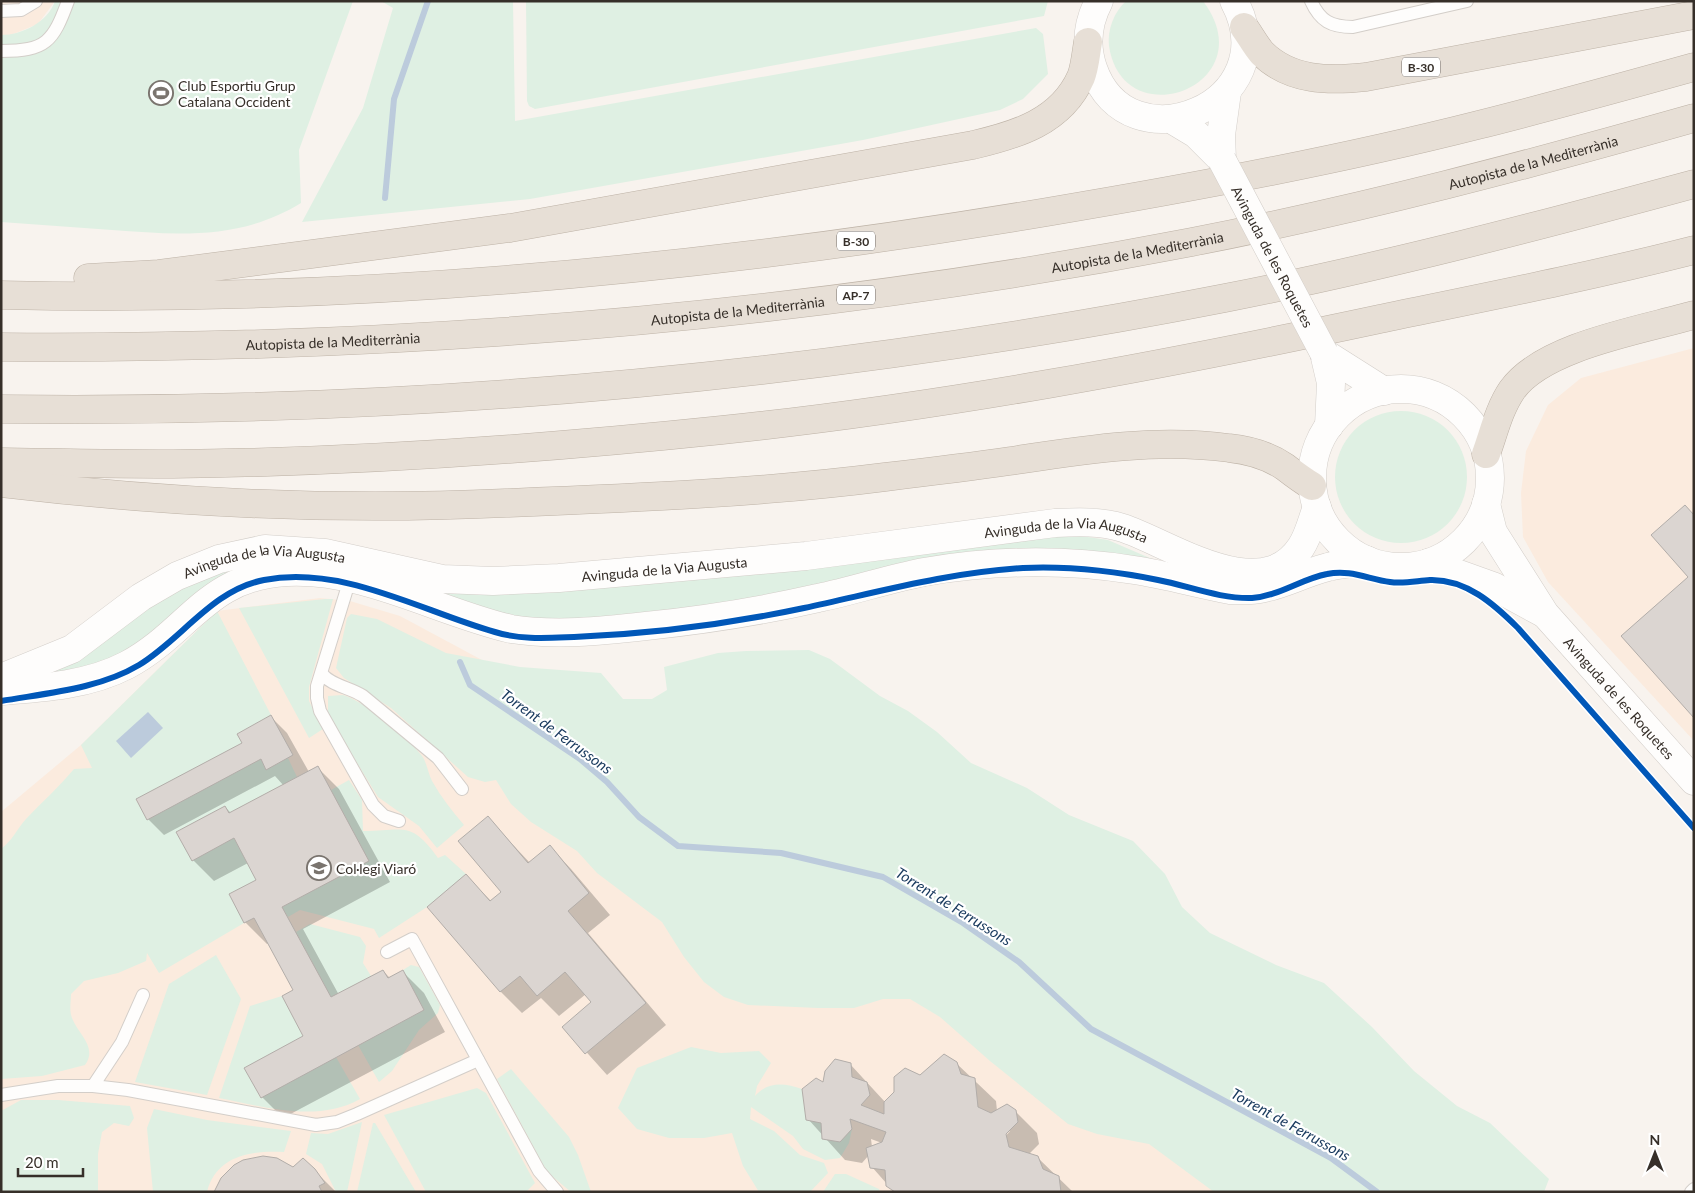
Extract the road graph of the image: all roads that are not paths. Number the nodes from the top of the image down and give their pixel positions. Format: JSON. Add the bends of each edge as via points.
{"nodes":[{"id":1,"x":36,"y":1,"type":"edge"},
{"id":2,"x":68,"y":1,"type":"edge"},
{"id":3,"x":1099,"y":1,"type":"edge"},
{"id":4,"x":1234,"y":1,"type":"edge"},
{"id":5,"x":1311,"y":1,"type":"edge"},
{"id":6,"x":1467,"y":1,"type":"edge"},
{"id":7,"x":1,"y":11,"type":"edge"},
{"id":8,"x":1694,"y":15,"type":"edge"},
{"id":9,"x":1244,"y":26,"type":"junction"},
{"id":10,"x":1088,"y":42,"type":"junction"},
{"id":11,"x":1,"y":51,"type":"edge"},
{"id":12,"x":1694,"y":67,"type":"edge"},
{"id":13,"x":1227,"y":92,"type":"junction"},
{"id":14,"x":1694,"y":118,"type":"edge"},
{"id":15,"x":1171,"y":119,"type":"junction"},
{"id":16,"x":1222,"y":160,"type":"junction"},
{"id":17,"x":1694,"y":184,"type":"edge"},
{"id":18,"x":1694,"y":250,"type":"edge"},
{"id":19,"x":1,"y":280,"type":"edge"},
{"id":20,"x":1,"y":295,"type":"edge"},
{"id":21,"x":1694,"y":315,"type":"edge"},
{"id":22,"x":1,"y":347,"type":"edge"},
{"id":23,"x":1324,"y":353,"type":"junction"},
{"id":24,"x":1384,"y":392,"type":"junction"},
{"id":25,"x":1,"y":409,"type":"edge"},
{"id":26,"x":1329,"y":426,"type":"junction"},
{"id":27,"x":1486,"y":454,"type":"junction"},
{"id":28,"x":1,"y":462,"type":"edge"},
{"id":29,"x":1,"y":483,"type":"edge"},
{"id":30,"x":1314,"y":497,"type":"junction"},
{"id":31,"x":1486,"y":504,"type":"junction"},
{"id":32,"x":1367,"y":560,"type":"junction"},
{"id":33,"x":1428,"y":563,"type":"junction"},
{"id":34,"x":350,"y":579,"type":"junction"},
{"id":35,"x":1545,"y":614,"type":"junction"},
{"id":36,"x":322,"y":674,"type":"junction"},
{"id":37,"x":1,"y":678,"type":"edge"},
{"id":38,"x":1,"y":691,"type":"edge"},
{"id":39,"x":1694,"y":781,"type":"edge"},
{"id":40,"x":462,"y":789,"type":"dead end"},
{"id":41,"x":399,"y":821,"type":"dead end"},
{"id":42,"x":387,"y":952,"type":"dead end"},
{"id":43,"x":142,"y":995,"type":"dead end"},
{"id":44,"x":478,"y":1060,"type":"junction"},
{"id":45,"x":93,"y":1086,"type":"junction"},
{"id":46,"x":1,"y":1095,"type":"edge"},
{"id":47,"x":539,"y":1171,"type":"junction"},
{"id":48,"x":542,"y":1192,"type":"edge"},
{"id":49,"x":557,"y":1192,"type":"edge"}],
"edges":[{"from":1,"to":7,"type":"lane","via":[[21,10]]},
{"from":2,"to":11,"type":"lane","via":[[58,28],[42,46]]},
{"from":3,"to":10,"type":"street","via":[[1091,21]]},
{"from":4,"to":9,"type":"street"},
{"from":5,"to":6,"type":"lane","via":[[1320,18],[1339,27],[1362,25]]},
{"from":8,"to":9,"type":"highway","number":"B-30","via":[[1339,80],[1318,80],[1278,64],[1262,52]]},
{"from":9,"to":13,"type":"street","via":[[1244,57]]},
{"from":10,"to":15,"type":"street","via":[[1094,71],[1116,101],[1142,115]]},
{"from":10,"to":19,"type":"highway","via":[[1077,84],[1045,120],[973,145],[510,228],[159,274]]},
{"from":12,"to":20,"type":"highway","number":"B-30","via":[[1474,126],[1296,166],[951,228],[751,256],[554,277],[412,286],[221,295]]},
{"from":13,"to":15,"type":"street","via":[[1197,113]]},
{"from":13,"to":16,"type":"street","name":"Avinguda de les Roquetes","via":[[1221,135]]},
{"from":14,"to":22,"type":"highway","name":"Autopista de la Mediterrània","number":"AP-7","via":[[1419,190],[1192,242],[970,280],[648,319],[431,338],[229,346]]},
{"from":15,"to":16,"type":"street","name":"Avinguda de les Roquetes","via":[[1196,134]]},
{"from":16,"to":23,"type":"street","name":"Avinguda de les Roquetes","bridge":true},
{"from":17,"to":25,"type":"highway","via":[[1449,248],[1229,298],[1010,336],[789,368],[567,389],[343,405]]},
{"from":18,"to":28,"type":"highway","via":[[1610,271],[1238,349],[1042,386],[838,416],[619,440],[410,454],[175,464]]},
{"from":21,"to":27,"type":"highway","via":[[1578,348],[1525,374],[1504,403]]},
{"from":23,"to":24,"type":"street","name":"Avinguda de les Roquetes"},
{"from":23,"to":26,"type":"street","name":"Avinguda de les Roquetes","via":[[1331,383]]},
{"from":24,"to":26,"type":"street","via":[[1353,404]]},
{"from":24,"to":27,"type":"street","via":[[1416,391],[1447,403],[1471,425]]},
{"from":26,"to":30,"type":"street","via":[[1315,454]]},
{"from":27,"to":31,"type":"street","via":[[1490,479]]},
{"from":29,"to":30,"type":"highway","via":[[178,499],[277,504],[505,504],[790,487],[958,469],[1096,448],[1155,444],[1232,448],[1258,454],[1284,466]]},
{"from":30,"to":32,"type":"street","via":[[1326,526],[1338,542]]},
{"from":30,"to":37,"type":"street","name":"Avinguda de la Via Augusta","via":[[1301,547],[1279,567],[1260,572],[1222,569],[1121,527],[1078,522],[806,556],[493,581],[442,579],[325,553],[265,548],[219,559],[177,576],[141,597],[72,649]]},
{"from":31,"to":33,"type":"street","via":[[1468,537],[1454,550]]},
{"from":31,"to":35,"type":"street","name":"Avinguda de les Roquetes","via":[[1493,532]]},
{"from":32,"to":33,"type":"street","via":[[1393,567]]},
{"from":32,"to":34,"type":"street","name":"Avinguda de la Via Augusta","via":[[1328,567],[1263,590],[1246,591],[1091,564],[985,565],[922,573],[719,617],[573,632],[529,632],[493,625],[390,589]]},
{"from":33,"to":35,"type":"street","name":"Avinguda de les Roquetes","via":[[1494,588]]},
{"from":34,"to":36,"type":"lane"},
{"from":34,"to":38,"type":"street","name":"Avinguda de la Via Augusta","via":[[313,572],[254,576],[219,592],[146,653],[126,665],[73,683]]},
{"from":35,"to":39,"type":"street","name":"Avinguda de les Roquetes"},
{"from":36,"to":40,"type":"lane","via":[[329,682],[363,696],[438,758]]},
{"from":36,"to":41,"type":"lane","via":[[318,686],[320,711],[373,805],[384,816]]},
{"from":42,"to":44,"type":"lane","via":[[412,939]]},
{"from":43,"to":45,"type":"lane","via":[[122,1042]]},
{"from":44,"to":45,"type":"lane","via":[[357,1114],[337,1122],[316,1125]]},
{"from":44,"to":47,"type":"lane"},
{"from":45,"to":46,"type":"lane","via":[[58,1086]]},
{"from":47,"to":48,"type":"lane"},
{"from":47,"to":49,"type":"lane"}]}
